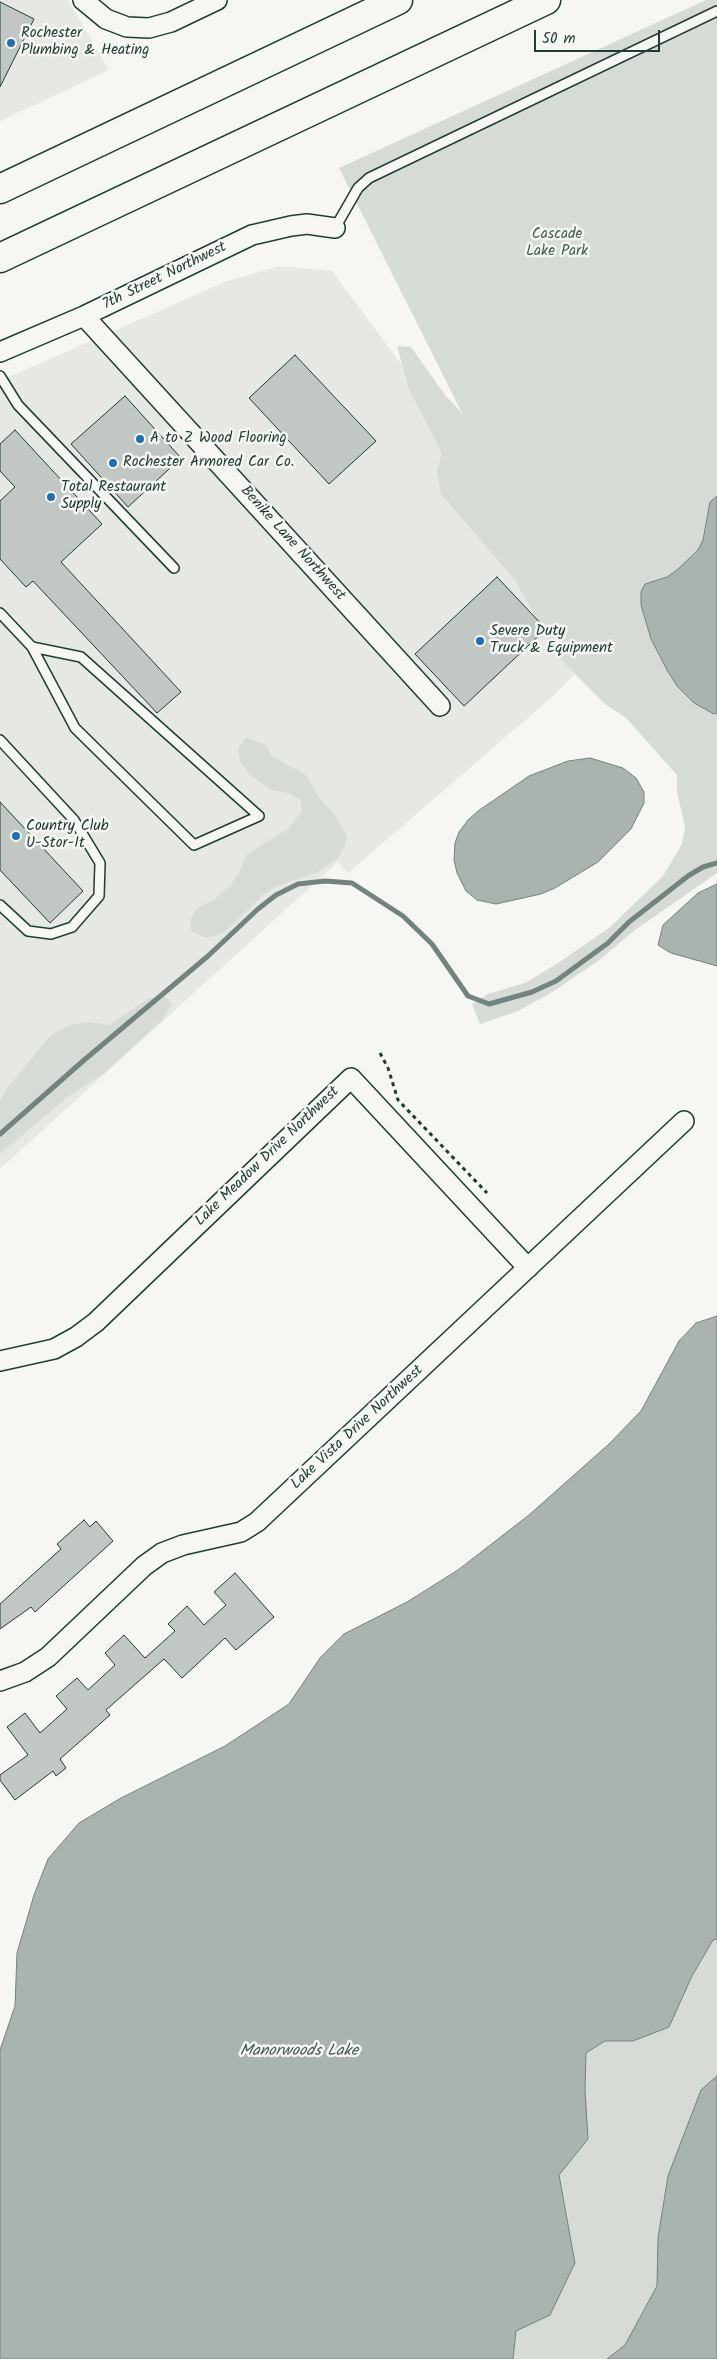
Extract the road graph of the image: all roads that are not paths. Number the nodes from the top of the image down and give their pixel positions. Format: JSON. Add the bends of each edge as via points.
{"nodes":[{"id":1,"x":83,"y":0,"type":"edge"},
{"id":2,"x":217,"y":0,"type":"edge"},
{"id":3,"x":398,"y":0,"type":"edge"},
{"id":4,"x":546,"y":0,"type":"edge"},
{"id":5,"x":717,"y":11,"type":"edge"},
{"id":6,"x":0,"y":189,"type":"edge"},
{"id":7,"x":335,"y":228,"type":"joint"},
{"id":8,"x":0,"y":258,"type":"edge"},
{"id":9,"x":84,"y":316,"type":"junction"},
{"id":10,"x":0,"y":352,"type":"edge"},
{"id":11,"x":0,"y":376,"type":"edge"},
{"id":12,"x":174,"y":568,"type":"dead end"},
{"id":13,"x":0,"y":613,"type":"edge"},
{"id":14,"x":32,"y":647,"type":"junction"},
{"id":15,"x":440,"y":706,"type":"dead end"},
{"id":16,"x":0,"y":740,"type":"edge"},
{"id":17,"x":0,"y":905,"type":"edge"},
{"id":18,"x":684,"y":1121,"type":"dead end"},
{"id":19,"x":528,"y":1268,"type":"junction"},
{"id":20,"x":0,"y":1361,"type":"edge"},
{"id":21,"x":0,"y":1681,"type":"edge"}],
"edges":[{"from":1,"to":2,"type":"street","via":[[106,19],[148,28],[171,22]]},
{"from":3,"to":6,"type":"highway"},
{"from":4,"to":8,"type":"highway"},
{"from":5,"to":7,"type":"lane","via":[[369,178],[358,188]]},
{"from":7,"to":9,"type":"street","name":"7th Street Northwest","via":[[307,224],[252,235]]},
{"from":9,"to":10,"type":"street","name":"7th Street Northwest"},
{"from":9,"to":15,"type":"street","name":"Benike Lane Northwest"},
{"from":11,"to":12,"type":"lane","via":[[18,405]]},
{"from":13,"to":14,"type":"lane"},
{"from":14,"to":14,"type":"lane","via":[[75,728],[194,846],[259,816],[81,657]]},
{"from":16,"to":17,"type":"lane","via":[[74,820],[100,863],[99,896],[72,927],[50,934],[28,931]]},
{"from":18,"to":19,"type":"street","name":"Lake Vista Drive Northwest"},
{"from":19,"to":20,"type":"street","name":"Lake Meadow Drive Northwest","via":[[351,1078],[88,1328],[54,1349]]},
{"from":19,"to":21,"type":"street","name":"Lake Vista Drive Northwest","via":[[257,1522],[241,1532],[162,1553],[144,1566],[48,1657],[25,1672]]}]}
